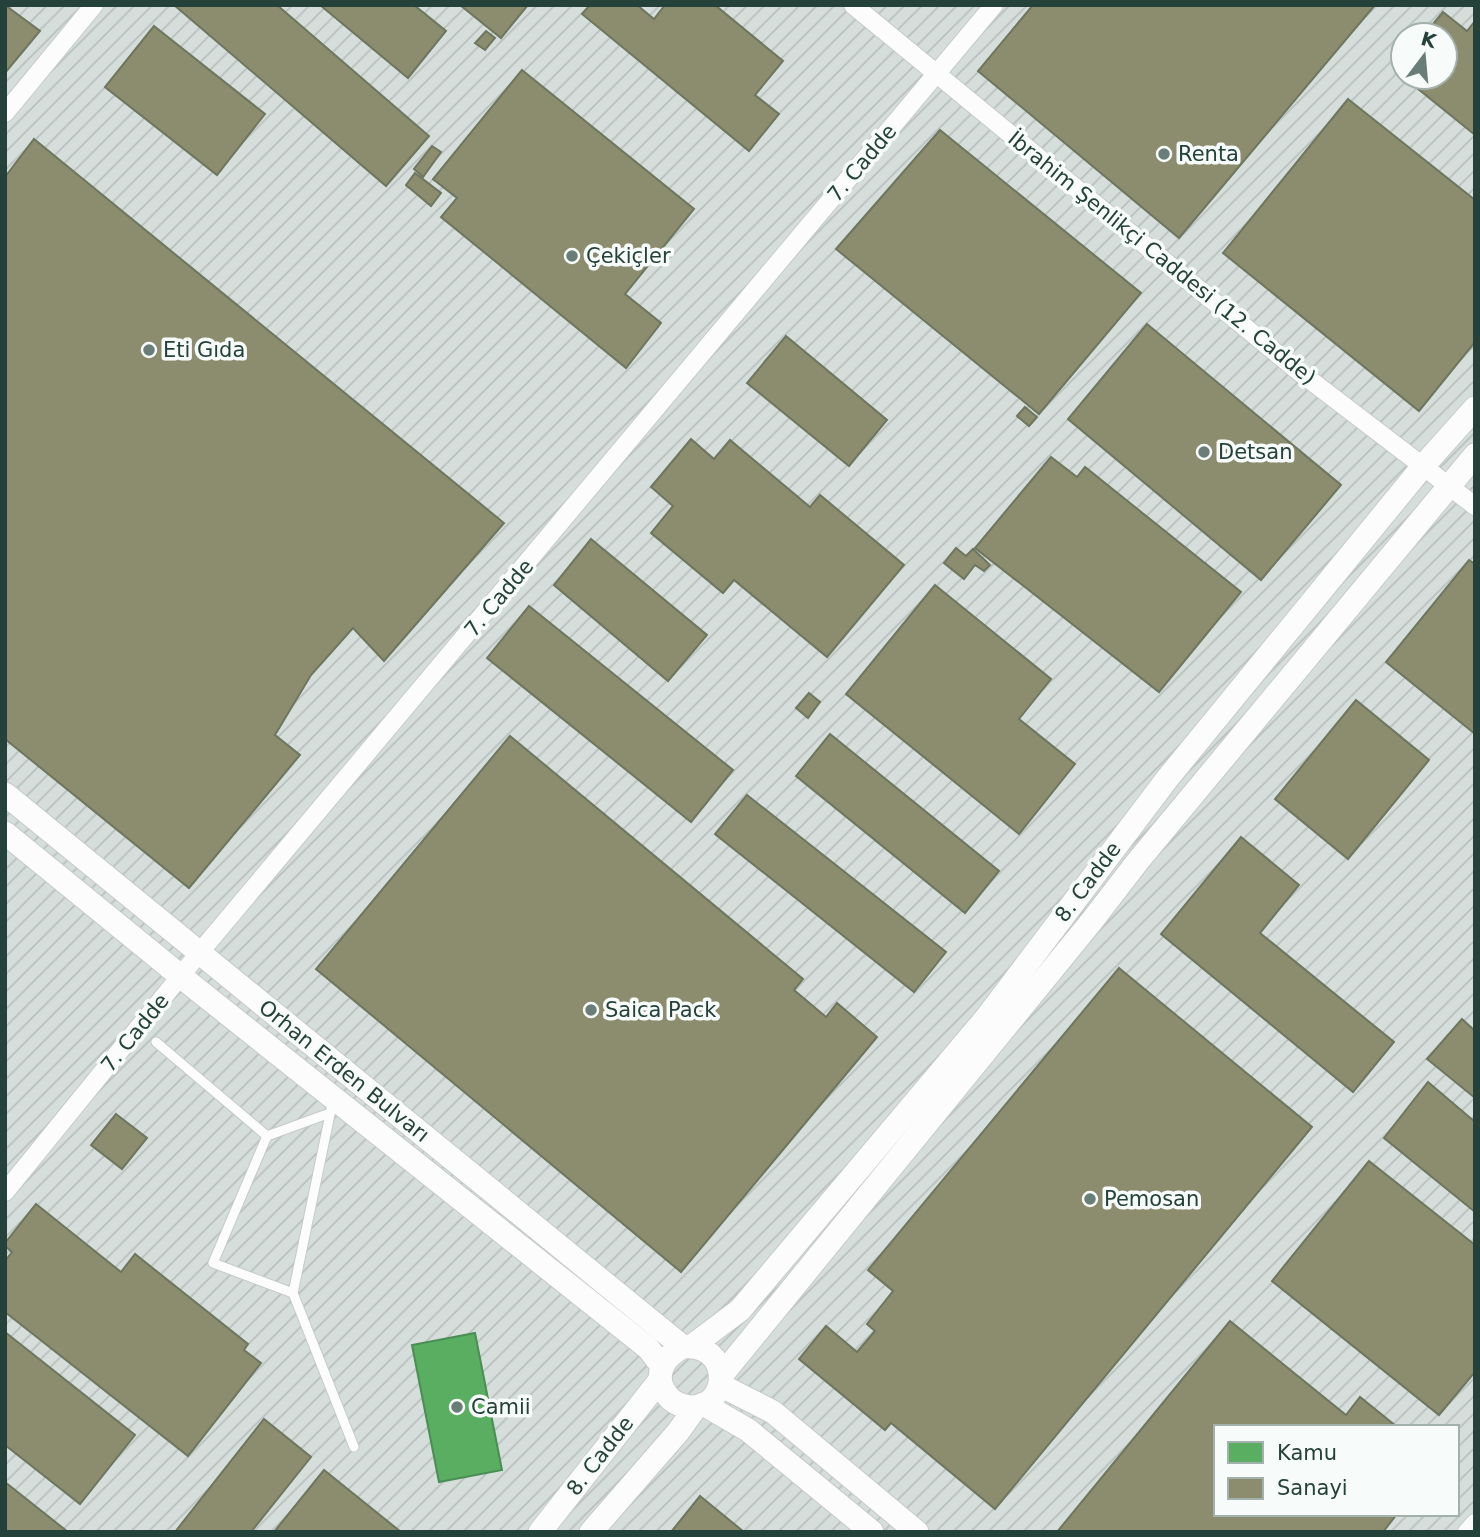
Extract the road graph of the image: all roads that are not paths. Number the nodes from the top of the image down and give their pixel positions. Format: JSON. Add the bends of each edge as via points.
{"nodes":[{"id":1,"x":94,"y":5,"type":"edge"},
{"id":2,"x":853,"y":5,"type":"edge"},
{"id":3,"x":994,"y":5,"type":"edge"},
{"id":4,"x":937,"y":74,"type":"junction"},
{"id":5,"x":5,"y":113,"type":"edge"},
{"id":6,"x":1475,"y":408,"type":"edge"},
{"id":7,"x":1475,"y":455,"type":"edge"},
{"id":8,"x":1424,"y":465,"type":"junction"},
{"id":9,"x":1449,"y":485,"type":"junction"},
{"id":10,"x":1475,"y":506,"type":"edge"},
{"id":11,"x":5,"y":794,"type":"edge"},
{"id":12,"x":5,"y":833,"type":"edge"},
{"id":13,"x":201,"y":952,"type":"junction"},
{"id":14,"x":182,"y":975,"type":"junction"},
{"id":15,"x":156,"y":1042,"type":"dead end"},
{"id":16,"x":332,"y":1105,"type":"junction"},
{"id":17,"x":267,"y":1136,"type":"junction"},
{"id":18,"x":5,"y":1192,"type":"edge"},
{"id":19,"x":293,"y":1293,"type":"junction"},
{"id":20,"x":687,"y":1347,"type":"junction"},
{"id":21,"x":661,"y":1373,"type":"junction"},
{"id":22,"x":720,"y":1381,"type":"junction"},
{"id":23,"x":700,"y":1406,"type":"junction"},
{"id":24,"x":354,"y":1447,"type":"dead end"},
{"id":25,"x":1475,"y":1523,"type":"edge"},
{"id":26,"x":540,"y":1532,"type":"edge"},
{"id":27,"x":591,"y":1532,"type":"edge"},
{"id":28,"x":872,"y":1532,"type":"edge"},
{"id":29,"x":918,"y":1532,"type":"edge"},
{"id":30,"x":1468,"y":1532,"type":"edge"}],
"edges":[{"from":1,"to":5,"type":"street"},
{"from":2,"to":4,"type":"street","name":"İbrahim Şenlikçi Caddesi (12. Cadde)"},
{"from":3,"to":4,"type":"street","name":"7. Cadde"},
{"from":4,"to":8,"type":"street","name":"İbrahim Şenlikçi Caddesi (12. Cadde)","via":[[1297,370]]},
{"from":4,"to":13,"type":"street","name":"7. Cadde"},
{"from":6,"to":8,"type":"street","name":"8. Cadde"},
{"from":7,"to":9,"type":"street","name":"8. Cadde"},
{"from":8,"to":9,"type":"street","name":"İbrahim Şenlikçi Caddesi (12. Cadde)"},
{"from":8,"to":20,"type":"street","name":"8. Cadde","via":[[1167,779],[987,1017],[740,1311]]},
{"from":9,"to":10,"type":"street","name":"İbrahim Şenlikçi Caddesi (12. Cadde)"},
{"from":9,"to":22,"type":"street","name":"8. Cadde","via":[[1138,861]]},
{"from":11,"to":13,"type":"street","name":"Orhan Erden Bulvarı"},
{"from":12,"to":14,"type":"street","name":"Orhan Erden Bulvarı"},
{"from":13,"to":14,"type":"street","name":"7. Cadde"},
{"from":13,"to":20,"type":"street","name":"Orhan Erden Bulvarı"},
{"from":14,"to":16,"type":"street","name":"Orhan Erden Bulvarı"},
{"from":14,"to":18,"type":"street","name":"7. Cadde"},
{"from":15,"to":17,"type":"lane"},
{"from":16,"to":17,"type":"lane"},
{"from":16,"to":19,"type":"lane"},
{"from":16,"to":21,"type":"street","name":"Orhan Erden Bulvarı","via":[[648,1348]]},
{"from":17,"to":19,"type":"lane","via":[[213,1263]]},
{"from":19,"to":24,"type":"lane"},
{"from":20,"to":21,"type":"street","via":[[667,1358]]},
{"from":20,"to":22,"type":"street","name":"Orhan Erden Bulvarı","via":[[709,1352]]},
{"from":21,"to":23,"type":"street","name":"Orhan Erden Bulvarı","via":[[668,1398],[686,1407]]},
{"from":21,"to":26,"type":"street","name":"8. Cadde"},
{"from":22,"to":23,"type":"street","via":[[716,1394]]},
{"from":22,"to":29,"type":"street","name":"Orhan Erden Bulvarı","via":[[772,1412]]},
{"from":23,"to":27,"type":"street","name":"8. Cadde"},
{"from":23,"to":28,"type":"street","name":"Orhan Erden Bulvarı","via":[[748,1430]]},
{"from":25,"to":30,"type":"street"}]}
